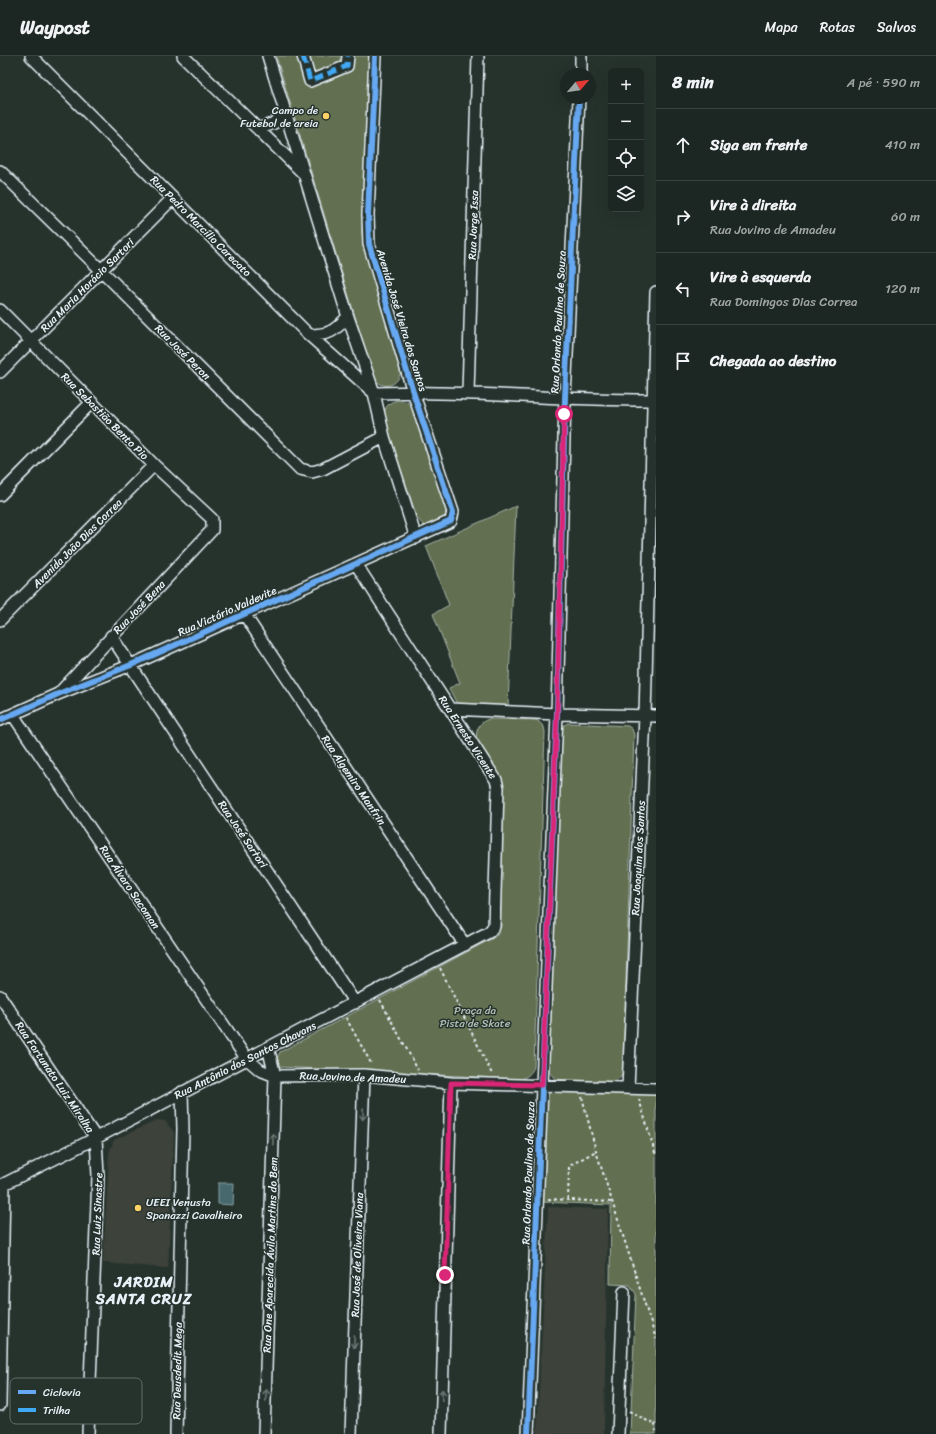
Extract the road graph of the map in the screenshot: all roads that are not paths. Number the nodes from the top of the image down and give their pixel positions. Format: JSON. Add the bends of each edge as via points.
{"nodes":[{"id":1,"x":31,"y":56,"type":"edge"},
{"id":2,"x":183,"y":56,"type":"edge"},
{"id":3,"x":268,"y":56,"type":"edge"},
{"id":4,"x":303,"y":56,"type":"edge"},
{"id":5,"x":348,"y":56,"type":"edge"},
{"id":6,"x":375,"y":56,"type":"edge"},
{"id":7,"x":478,"y":56,"type":"edge"},
{"id":8,"x":581,"y":56,"type":"edge"},
{"id":9,"x":581,"y":68,"type":"edge"},
{"id":10,"x":579,"y":104,"type":"edge"},
{"id":11,"x":285,"y":111,"type":"junction"},
{"id":12,"x":258,"y":129,"type":"junction"},
{"id":13,"x":0,"y":171,"type":"edge"},
{"id":14,"x":304,"y":175,"type":"junction"},
{"id":15,"x":174,"y":198,"type":"junction"},
{"id":16,"x":102,"y":270,"type":"junction"},
{"id":17,"x":656,"y":292,"type":"edge"},
{"id":18,"x":0,"y":310,"type":"edge"},
{"id":19,"x":348,"y":317,"type":"junction"},
{"id":20,"x":309,"y":335,"type":"junction"},
{"id":21,"x":31,"y":341,"type":"junction"},
{"id":22,"x":0,"y":372,"type":"edge"},
{"id":23,"x":413,"y":392,"type":"junction"},
{"id":24,"x":374,"y":393,"type":"junction"},
{"id":25,"x":468,"y":393,"type":"junction"},
{"id":26,"x":565,"y":398,"type":"junction"},
{"id":27,"x":654,"y":400,"type":"edge"},
{"id":28,"x":90,"y":403,"type":"junction"},
{"id":29,"x":384,"y":437,"type":"junction"},
{"id":30,"x":154,"y":465,"type":"junction"},
{"id":31,"x":0,"y":495,"type":"edge"},
{"id":32,"x":453,"y":512,"type":"joint"},
{"id":33,"x":212,"y":519,"type":"joint"},
{"id":34,"x":416,"y":538,"type":"junction"},
{"id":35,"x":356,"y":564,"type":"junction"},
{"id":36,"x":244,"y":614,"type":"junction"},
{"id":37,"x":0,"y":620,"type":"edge"},
{"id":38,"x":111,"y":636,"type":"junction"},
{"id":39,"x":131,"y":665,"type":"junction"},
{"id":40,"x":58,"y":694,"type":"junction"},
{"id":41,"x":450,"y":709,"type":"junction"},
{"id":42,"x":557,"y":714,"type":"junction"},
{"id":43,"x":13,"y":716,"type":"junction"},
{"id":44,"x":645,"y":716,"type":"junction"},
{"id":45,"x":656,"y":716,"type":"edge"},
{"id":46,"x":0,"y":720,"type":"edge"},
{"id":47,"x":489,"y":932,"type":"joint"},
{"id":48,"x":464,"y":945,"type":"junction"},
{"id":49,"x":0,"y":996,"type":"edge"},
{"id":50,"x":355,"y":1003,"type":"junction"},
{"id":51,"x":268,"y":1047,"type":"junction"},
{"id":52,"x":246,"y":1058,"type":"junction"},
{"id":53,"x":364,"y":1075,"type":"junction"},
{"id":54,"x":275,"y":1076,"type":"junction"},
{"id":55,"x":451,"y":1083,"type":"junction"},
{"id":56,"x":542,"y":1085,"type":"junction"},
{"id":57,"x":632,"y":1088,"type":"junction"},
{"id":58,"x":656,"y":1089,"type":"edge"},
{"id":59,"x":182,"y":1092,"type":"junction"},
{"id":60,"x":96,"y":1138,"type":"junction"},
{"id":61,"x":2,"y":1185,"type":"edge"},
{"id":62,"x":624,"y":1292,"type":"dead end"},
{"id":63,"x":90,"y":1378,"type":"edge"},
{"id":64,"x":0,"y":1405,"type":"edge"},
{"id":65,"x":88,"y":1424,"type":"edge"},
{"id":66,"x":88,"y":1434,"type":"edge"},
{"id":67,"x":176,"y":1434,"type":"edge"},
{"id":68,"x":264,"y":1434,"type":"edge"},
{"id":69,"x":351,"y":1434,"type":"edge"},
{"id":70,"x":441,"y":1434,"type":"edge"},
{"id":71,"x":528,"y":1434,"type":"edge"},
{"id":72,"x":618,"y":1434,"type":"edge"}],
"edges":[{"from":1,"to":15,"type":"street","name":"Rua Pedro Marcílio Carecato"},
{"from":2,"to":12,"type":"street"},
{"from":3,"to":11,"type":"street"},
{"from":4,"to":5,"type":"street","via":[[310,81],[347,66]]},
{"from":6,"to":23,"type":"street","name":"Avenida José Vieira dos Santos","via":[[369,244]]},
{"from":7,"to":25,"type":"street","name":"Rua Jorge Issa"},
{"from":8,"to":9,"type":"street"},
{"from":10,"to":26,"type":"street","name":"Rua Orlando Paulino de Souza"},
{"from":11,"to":12,"type":"street","via":[[274,123]]},
{"from":11,"to":14,"type":"street"},
{"from":12,"to":14,"type":"street"},
{"from":13,"to":16,"type":"street","name":"Rua José Peron"},
{"from":14,"to":19,"type":"street"},
{"from":15,"to":16,"type":"street","name":"Rua Maria Horácio Sartori"},
{"from":15,"to":20,"type":"street","name":"Rua Pedro Marcílio Carecato"},
{"from":16,"to":21,"type":"street","name":"Rua Maria Horácio Sartori"},
{"from":16,"to":29,"type":"street","name":"Rua José Peron","via":[[300,469],[312,472],[323,469]]},
{"from":17,"to":27,"type":"street","name":"Rua Joaquim dos Santos"},
{"from":18,"to":21,"type":"street","name":"Rua Sebastião Bento Pio"},
{"from":19,"to":20,"type":"street","via":[[336,330],[323,335]]},
{"from":19,"to":24,"type":"street"},
{"from":20,"to":24,"type":"street","name":"Rua Pedro Marcílio Carecato"},
{"from":21,"to":22,"type":"street","name":"Rua Maria Horácio Sartori"},
{"from":21,"to":28,"type":"street","name":"Rua Sebastião Bento Pio"},
{"from":23,"to":24,"type":"street"},
{"from":23,"to":25,"type":"street"},
{"from":23,"to":32,"type":"street","name":"Avenida José Vieira dos Santos"},
{"from":24,"to":29,"type":"street"},
{"from":25,"to":26,"type":"street"},
{"from":26,"to":27,"type":"street"},
{"from":26,"to":42,"type":"street","name":"Rua Orlando Paulino de Souza"},
{"from":27,"to":44,"type":"street","name":"Rua Joaquim dos Santos"},
{"from":28,"to":30,"type":"street","name":"Rua Sebastião Bento Pio"},
{"from":28,"to":31,"type":"street"},
{"from":29,"to":34,"type":"street"},
{"from":30,"to":33,"type":"street","name":"Rua Sebastião Bento Pio"},
{"from":30,"to":37,"type":"street","name":"Avenida João Dias Correa"},
{"from":32,"to":34,"type":"street","name":"Rua Victório Valdevite","via":[[450,523]]},
{"from":33,"to":38,"type":"street","name":"Rua José Bena","via":[[212,530]]},
{"from":34,"to":35,"type":"street","name":"Rua Victório Valdevite"},
{"from":35,"to":36,"type":"street","name":"Rua Victório Valdevite"},
{"from":35,"to":41,"type":"street","name":"Rua Ernesto Vicente"},
{"from":36,"to":39,"type":"street","name":"Rua Victório Valdevite"},
{"from":36,"to":48,"type":"street","name":"Rua Algemiro Manfrin"},
{"from":38,"to":39,"type":"street","name":"Rua José Sartori"},
{"from":38,"to":40,"type":"street","name":"Rua José Bena"},
{"from":39,"to":40,"type":"street","name":"Rua Victório Valdevite"},
{"from":39,"to":50,"type":"street","name":"Rua José Sartori"},
{"from":40,"to":43,"type":"street","name":"Rua Victório Valdevite"},
{"from":41,"to":42,"type":"street"},
{"from":41,"to":47,"type":"street","name":"Rua Ernesto Vicente","via":[[496,780],[496,921]]},
{"from":42,"to":44,"type":"street"},
{"from":42,"to":56,"type":"street","name":"Rua Orlando Paulino de Souza"},
{"from":43,"to":46,"type":"street","name":"Rua Victório Valdevite"},
{"from":43,"to":52,"type":"street","name":"Rua Álvaro Sacoman"},
{"from":44,"to":45,"type":"street"},
{"from":44,"to":57,"type":"street","name":"Rua Joaquim dos Santos"},
{"from":47,"to":48,"type":"street","name":"Rua Antônio dos Santos Chavans"},
{"from":48,"to":50,"type":"street","name":"Rua Antônio dos Santos Chavans"},
{"from":49,"to":60,"type":"street","name":"Rua Fortunato Luiz Miralha"},
{"from":50,"to":51,"type":"street","name":"Rua Antônio dos Santos Chavans"},
{"from":51,"to":52,"type":"street","name":"Rua Antônio dos Santos Chavans"},
{"from":51,"to":54,"type":"street","name":"Rua One Aparecida Ávila Martins do Bem"},
{"from":52,"to":54,"type":"street","name":"Rua Jovino de Amadeu","via":[[260,1070]]},
{"from":52,"to":59,"type":"street","name":"Rua Antônio dos Santos Chavans"},
{"from":53,"to":54,"type":"street","name":"Rua Jovino de Amadeu"},
{"from":53,"to":55,"type":"street","name":"Rua Jovino de Amadeu"},
{"from":53,"to":69,"type":"street","name":"Rua José de Oliveira Viana","one_way":true},
{"from":68,"to":54,"type":"street","name":"Rua One Aparecida Ávila Martins do Bem","one_way":true},
{"from":55,"to":56,"type":"street","name":"Rua Jovino de Amadeu"},
{"from":70,"to":55,"type":"street","one_way":true},
{"from":56,"to":57,"type":"street","name":"Rua Jovino de Amadeu"},
{"from":56,"to":71,"type":"street","name":"Rua Orlando Paulino de Souza"},
{"from":57,"to":58,"type":"street","name":"Rua Jovino de Amadeu"},
{"from":59,"to":60,"type":"street","name":"Rua Antônio dos Santos Chavans"},
{"from":59,"to":67,"type":"street","name":"Rua Deusdedit Mega"},
{"from":60,"to":61,"type":"street","name":"Rua Antônio dos Santos Chavans"},
{"from":60,"to":63,"type":"street","name":"Rua Luiz Sinastre","via":[[98,1176]]},
{"from":61,"to":64,"type":"street"},
{"from":62,"to":72,"type":"street"},
{"from":65,"to":66,"type":"street","name":"Rua Luiz Sinastre"}]}
